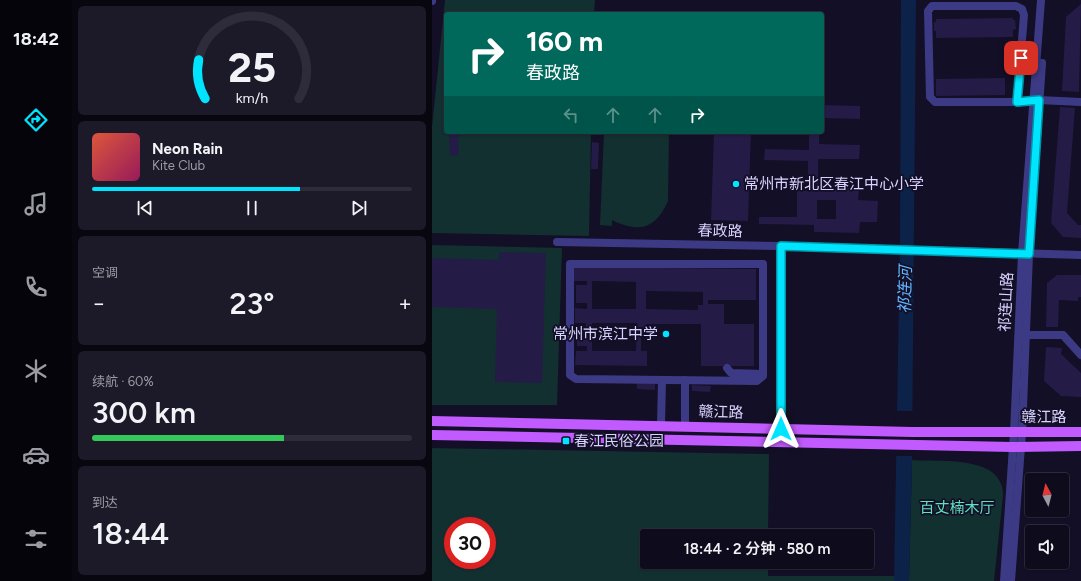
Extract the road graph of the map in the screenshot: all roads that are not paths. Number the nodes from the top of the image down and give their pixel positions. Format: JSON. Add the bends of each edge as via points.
{"nodes":[{"id":1,"x":1041,"y":0,"type":"edge"},
{"id":2,"x":1046,"y":0,"type":"edge"},
{"id":3,"x":1036,"y":100,"type":"junction"},
{"id":4,"x":1017,"y":102,"type":"junction"},
{"id":5,"x":1081,"y":102,"type":"edge"},
{"id":6,"x":557,"y":242,"type":"dead end"},
{"id":7,"x":781,"y":246,"type":"junction"},
{"id":8,"x":1026,"y":254,"type":"junction"},
{"id":9,"x":1081,"y":255,"type":"edge"},
{"id":10,"x":1026,"y":335,"type":"junction"},
{"id":11,"x":1081,"y":355,"type":"edge"},
{"id":12,"x":727,"y":368,"type":"dead end"},
{"id":13,"x":763,"y":374,"type":"junction"},
{"id":14,"x":662,"y":380,"type":"junction"},
{"id":15,"x":685,"y":380,"type":"junction"},
{"id":16,"x":432,"y":421,"type":"edge"},
{"id":17,"x":661,"y":426,"type":"junction"},
{"id":18,"x":684,"y":426,"type":"junction"},
{"id":19,"x":781,"y":429,"type":"junction"},
{"id":20,"x":1018,"y":432,"type":"junction"},
{"id":21,"x":1081,"y":432,"type":"edge"},
{"id":22,"x":432,"y":435,"type":"edge"},
{"id":23,"x":1081,"y":446,"type":"edge"},
{"id":24,"x":1016,"y":447,"type":"junction"},
{"id":25,"x":1004,"y":581,"type":"edge"},
{"id":26,"x":1011,"y":581,"type":"edge"}],
"edges":[{"from":1,"to":3,"type":"street","name":"祁连山路"},
{"from":2,"to":3,"type":"street","name":"祁连山路"},
{"from":3,"to":4,"type":"street"},
{"from":3,"to":5,"type":"street"},
{"from":3,"to":8,"type":"street","name":"祁连山路"},
{"from":4,"to":4,"type":"street","via":[[1024,14],[1022,9],[1016,6],[932,6],[928,11],[930,97],[936,102]]},
{"from":6,"to":7,"type":"street","name":"春政路"},
{"from":7,"to":8,"type":"street","name":"春政路"},
{"from":7,"to":19,"type":"street"},
{"from":8,"to":9,"type":"street"},
{"from":8,"to":10,"type":"street","name":"祁连山路"},
{"from":8,"to":20,"type":"street","name":"祁连山路"},
{"from":10,"to":11,"type":"street","via":[[1063,335]]},
{"from":10,"to":20,"type":"street","name":"祁连山路"},
{"from":12,"to":13,"type":"street","via":[[731,373]]},
{"from":13,"to":14,"type":"street","via":[[763,264],[570,264],[570,375],[576,378]]},
{"from":13,"to":15,"type":"street","via":[[757,381]]},
{"from":14,"to":15,"type":"street"},
{"from":14,"to":17,"type":"street"},
{"from":15,"to":18,"type":"street"},
{"from":16,"to":17,"type":"main road","name":"赣江路"},
{"from":17,"to":18,"type":"main road","name":"赣江路"},
{"from":18,"to":19,"type":"main road","name":"赣江路"},
{"from":19,"to":20,"type":"main road","name":"赣江路"},
{"from":20,"to":21,"type":"main road","name":"赣江路"},
{"from":20,"to":24,"type":"street","name":"祁连山路"},
{"from":22,"to":24,"type":"main road","name":"赣江路"},
{"from":23,"to":24,"type":"main road","name":"赣江路"},
{"from":24,"to":25,"type":"street","name":"祁连山路"},
{"from":24,"to":26,"type":"street","name":"祁连山路"}]}
